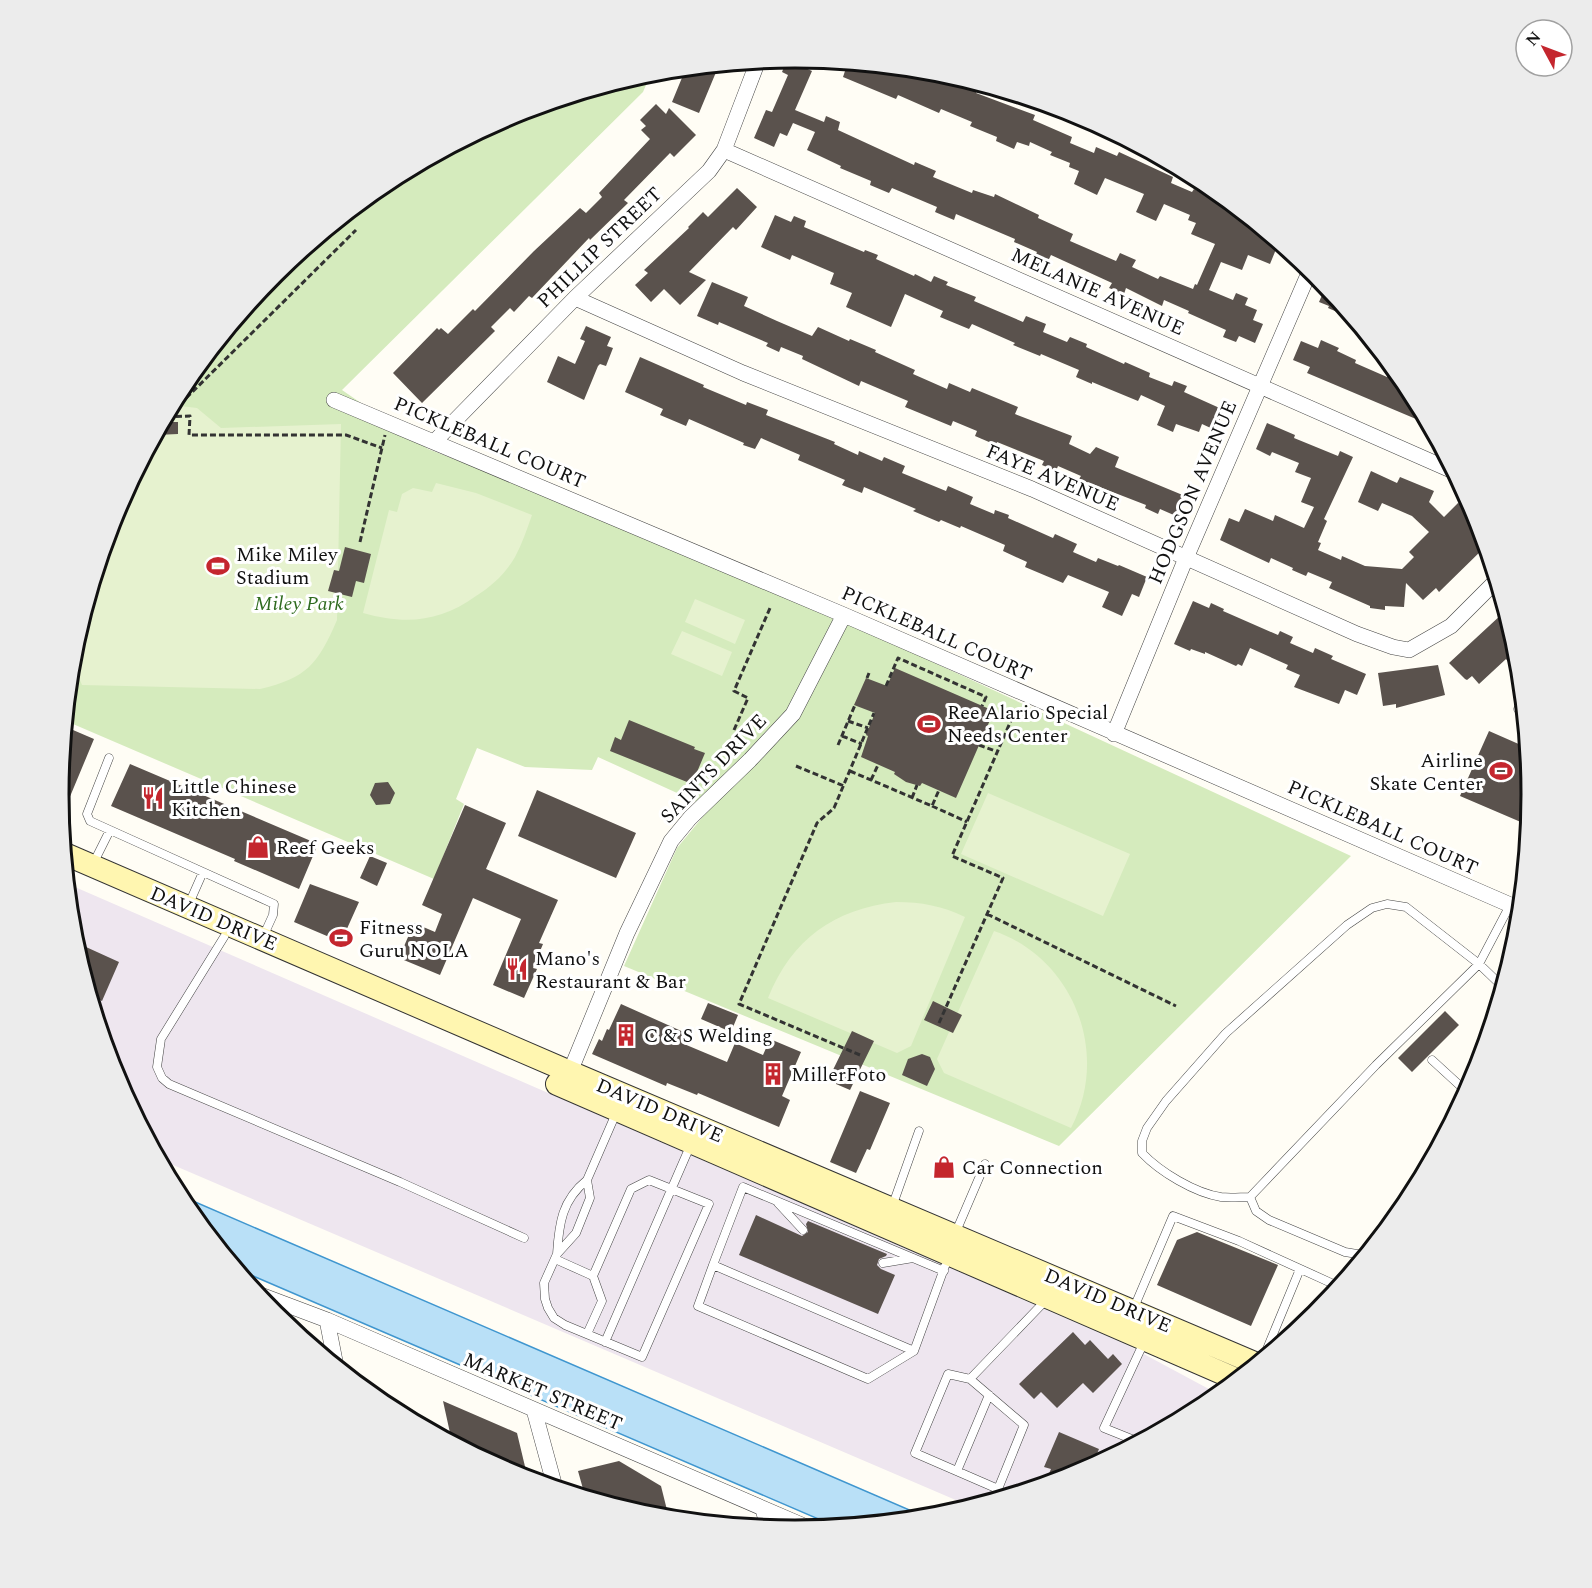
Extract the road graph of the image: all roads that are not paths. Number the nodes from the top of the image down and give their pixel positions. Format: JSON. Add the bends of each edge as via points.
{"nodes":[{"id":1,"x":755,"y":69,"type":"edge"},
{"id":2,"x":724,"y":150,"type":"junction"},
{"id":3,"x":1307,"y":277,"type":"edge"},
{"id":4,"x":575,"y":298,"type":"junction"},
{"id":5,"x":1260,"y":385,"type":"junction"},
{"id":6,"x":334,"y":400,"type":"dead end"},
{"id":7,"x":435,"y":441,"type":"junction"},
{"id":8,"x":1445,"y":468,"type":"edge"},
{"id":9,"x":1186,"y":558,"type":"junction"},
{"id":10,"x":1491,"y":585,"type":"edge"},
{"id":11,"x":844,"y":615,"type":"junction"},
{"id":12,"x":1114,"y":734,"type":"junction"},
{"id":13,"x":109,"y":758,"type":"dead end"},
{"id":14,"x":110,"y":830,"type":"junction"},
{"id":15,"x":73,"y":857,"type":"edge"},
{"id":16,"x":93,"y":866,"type":"junction"},
{"id":17,"x":203,"y":872,"type":"junction"},
{"id":18,"x":74,"y":874,"type":"edge"},
{"id":19,"x":188,"y":907,"type":"junction"},
{"id":20,"x":1513,"y":907,"type":"edge"},
{"id":21,"x":1512,"y":914,"type":"edge"},
{"id":22,"x":224,"y":937,"type":"junction"},
{"id":23,"x":262,"y":939,"type":"junction"},
{"id":24,"x":1479,"y":964,"type":"junction"},
{"id":25,"x":1498,"y":982,"type":"edge"},
{"id":26,"x":1432,"y":1060,"type":"dead end"},
{"id":27,"x":569,"y":1080,"type":"junction"},
{"id":28,"x":1461,"y":1086,"type":"edge"},
{"id":29,"x":617,"y":1110,"type":"junction"},
{"id":30,"x":919,"y":1131,"type":"dead end"},
{"id":31,"x":692,"y":1142,"type":"junction"},
{"id":32,"x":985,"y":1164,"type":"dead end"},
{"id":33,"x":746,"y":1177,"type":"junction"},
{"id":34,"x":587,"y":1180,"type":"junction"},
{"id":35,"x":672,"y":1189,"type":"junction"},
{"id":36,"x":1250,"y":1197,"type":"junction"},
{"id":37,"x":774,"y":1200,"type":"junction"},
{"id":38,"x":892,"y":1208,"type":"junction"},
{"id":39,"x":803,"y":1230,"type":"dead end"},
{"id":40,"x":524,"y":1238,"type":"dead end"},
{"id":41,"x":950,"y":1254,"type":"junction"},
{"id":42,"x":1357,"y":1254,"type":"edge"},
{"id":43,"x":556,"y":1257,"type":"junction"},
{"id":44,"x":914,"y":1258,"type":"junction"},
{"id":45,"x":883,"y":1263,"type":"dead end"},
{"id":46,"x":713,"y":1265,"type":"junction"},
{"id":47,"x":1300,"y":1269,"type":"junction"},
{"id":48,"x":593,"y":1276,"type":"junction"},
{"id":49,"x":1332,"y":1284,"type":"edge"},
{"id":50,"x":1048,"y":1298,"type":"junction"},
{"id":51,"x":275,"y":1300,"type":"edge"},
{"id":52,"x":1133,"y":1311,"type":"junction"},
{"id":53,"x":327,"y":1320,"type":"junction"},
{"id":54,"x":587,"y":1334,"type":"junction"},
{"id":55,"x":1144,"y":1341,"type":"junction"},
{"id":56,"x":605,"y":1342,"type":"junction"},
{"id":57,"x":1268,"y":1345,"type":"edge"},
{"id":58,"x":914,"y":1351,"type":"junction"},
{"id":59,"x":334,"y":1353,"type":"edge"},
{"id":60,"x":1249,"y":1361,"type":"edge"},
{"id":61,"x":1229,"y":1376,"type":"edge"},
{"id":62,"x":970,"y":1379,"type":"junction"},
{"id":63,"x":989,"y":1395,"type":"junction"},
{"id":64,"x":534,"y":1410,"type":"junction"},
{"id":65,"x":1131,"y":1439,"type":"edge"},
{"id":66,"x":957,"y":1471,"type":"junction"},
{"id":67,"x":553,"y":1478,"type":"edge"},
{"id":68,"x":763,"y":1509,"type":"junction"},
{"id":69,"x":766,"y":1519,"type":"edge"},
{"id":70,"x":790,"y":1520,"type":"edge"}],
"edges":[{"from":1,"to":2,"type":"street","name":"PHILLIP STREET"},
{"from":2,"to":4,"type":"street","name":"PHILLIP STREET","via":[[709,171]]},
{"from":2,"to":5,"type":"street","name":"MELANIE AVENUE"},
{"from":3,"to":5,"type":"street","name":"HODGSON AVENUE"},
{"from":4,"to":7,"type":"street","name":"PHILLIP STREET"},
{"from":4,"to":9,"type":"street","name":"FAYE AVENUE","via":[[743,373],[1032,489]]},
{"from":5,"to":8,"type":"street","name":"MELANIE AVENUE"},
{"from":5,"to":9,"type":"street","name":"HODGSON AVENUE"},
{"from":6,"to":7,"type":"street","name":"PICKLEBALL COURT"},
{"from":7,"to":11,"type":"street","name":"PICKLEBALL COURT"},
{"from":9,"to":10,"type":"street","name":"FAYE AVENUE","via":[[1357,634],[1409,650],[1451,626]]},
{"from":9,"to":12,"type":"street","name":"HODGSON AVENUE"},
{"from":11,"to":12,"type":"street","name":"PICKLEBALL COURT"},
{"from":11,"to":27,"type":"street","name":"SAINTS DRIVE","via":[[793,714],[671,841],[627,933]]},
{"from":12,"to":20,"type":"street","name":"PICKLEBALL COURT"},
{"from":13,"to":14,"type":"lane","via":[[87,814],[90,821]]},
{"from":14,"to":16,"type":"lane"},
{"from":14,"to":17,"type":"lane"},
{"from":15,"to":16,"type":"main road","name":"DAVID DRIVE"},
{"from":16,"to":19,"type":"main road","name":"DAVID DRIVE"},
{"from":17,"to":19,"type":"lane"},
{"from":17,"to":23,"type":"lane","via":[[274,904]]},
{"from":18,"to":22,"type":"main road","name":"DAVID DRIVE"},
{"from":19,"to":23,"type":"main road","name":"DAVID DRIVE"},
{"from":21,"to":24,"type":"lane"},
{"from":22,"to":27,"type":"main road","name":"DAVID DRIVE"},
{"from":22,"to":40,"type":"lane","via":[[161,1039],[157,1067],[162,1078]]},
{"from":23,"to":27,"type":"main road","name":"DAVID DRIVE"},
{"from":24,"to":25,"type":"lane"},
{"from":24,"to":36,"type":"lane"},
{"from":24,"to":36,"type":"lane","via":[[1406,907],[1387,904],[1372,908],[1347,925],[1226,1033],[1147,1128],[1142,1153],[1154,1165],[1200,1191],[1222,1197]]},
{"from":26,"to":28,"type":"lane"},
{"from":27,"to":29,"type":"main road","name":"DAVID DRIVE"},
{"from":27,"to":38,"type":"main road","name":"DAVID DRIVE"},
{"from":29,"to":31,"type":"main road","name":"DAVID DRIVE"},
{"from":29,"to":34,"type":"lane"},
{"from":30,"to":38,"type":"lane"},
{"from":31,"to":33,"type":"main road","name":"DAVID DRIVE"},
{"from":31,"to":35,"type":"lane"},
{"from":32,"to":41,"type":"lane"},
{"from":33,"to":37,"type":"lane"},
{"from":33,"to":41,"type":"main road","name":"DAVID DRIVE"},
{"from":33,"to":46,"type":"lane"},
{"from":34,"to":43,"type":"lane","via":[[573,1191],[559,1224]]},
{"from":34,"to":43,"type":"lane","via":[[590,1198],[576,1233]]},
{"from":35,"to":48,"type":"lane","via":[[649,1180],[631,1189]]},
{"from":35,"to":56,"type":"lane"},
{"from":35,"to":56,"type":"lane","via":[[709,1204],[642,1357]]},
{"from":36,"to":42,"type":"lane","via":[[1256,1211],[1269,1220]]},
{"from":37,"to":39,"type":"lane"},
{"from":37,"to":44,"type":"lane"},
{"from":38,"to":41,"type":"main road","name":"DAVID DRIVE"},
{"from":41,"to":44,"type":"lane"},
{"from":41,"to":50,"type":"main road","name":"DAVID DRIVE"},
{"from":41,"to":52,"type":"main road","name":"DAVID DRIVE"},
{"from":41,"to":58,"type":"lane"},
{"from":43,"to":48,"type":"lane"},
{"from":43,"to":54,"type":"lane","via":[[544,1283],[548,1308],[554,1318]]},
{"from":44,"to":45,"type":"lane"},
{"from":46,"to":58,"type":"lane"},
{"from":46,"to":58,"type":"lane","via":[[698,1306],[857,1375],[868,1379]]},
{"from":47,"to":49,"type":"lane"},
{"from":47,"to":52,"type":"lane","via":[[1173,1216]]},
{"from":47,"to":57,"type":"lane"},
{"from":48,"to":54,"type":"lane","via":[[602,1301]]},
{"from":50,"to":55,"type":"main road","name":"DAVID DRIVE"},
{"from":50,"to":62,"type":"lane"},
{"from":51,"to":53,"type":"street","name":"MARKET STREET"},
{"from":52,"to":60,"type":"main road","name":"DAVID DRIVE"},
{"from":53,"to":59,"type":"street"},
{"from":53,"to":64,"type":"street","name":"MARKET STREET"},
{"from":54,"to":56,"type":"lane"},
{"from":55,"to":61,"type":"main road","name":"DAVID DRIVE"},
{"from":55,"to":65,"type":"lane","via":[[1104,1428]]},
{"from":62,"to":63,"type":"lane"},
{"from":62,"to":66,"type":"lane","via":[[948,1374],[915,1453]]},
{"from":63,"to":66,"type":"lane"},
{"from":63,"to":66,"type":"lane","via":[[1024,1425],[998,1488]]},
{"from":64,"to":67,"type":"street"},
{"from":64,"to":68,"type":"street","name":"MARKET STREET"},
{"from":68,"to":69,"type":"street"},
{"from":68,"to":70,"type":"street","name":"MARKET STREET"}]}
